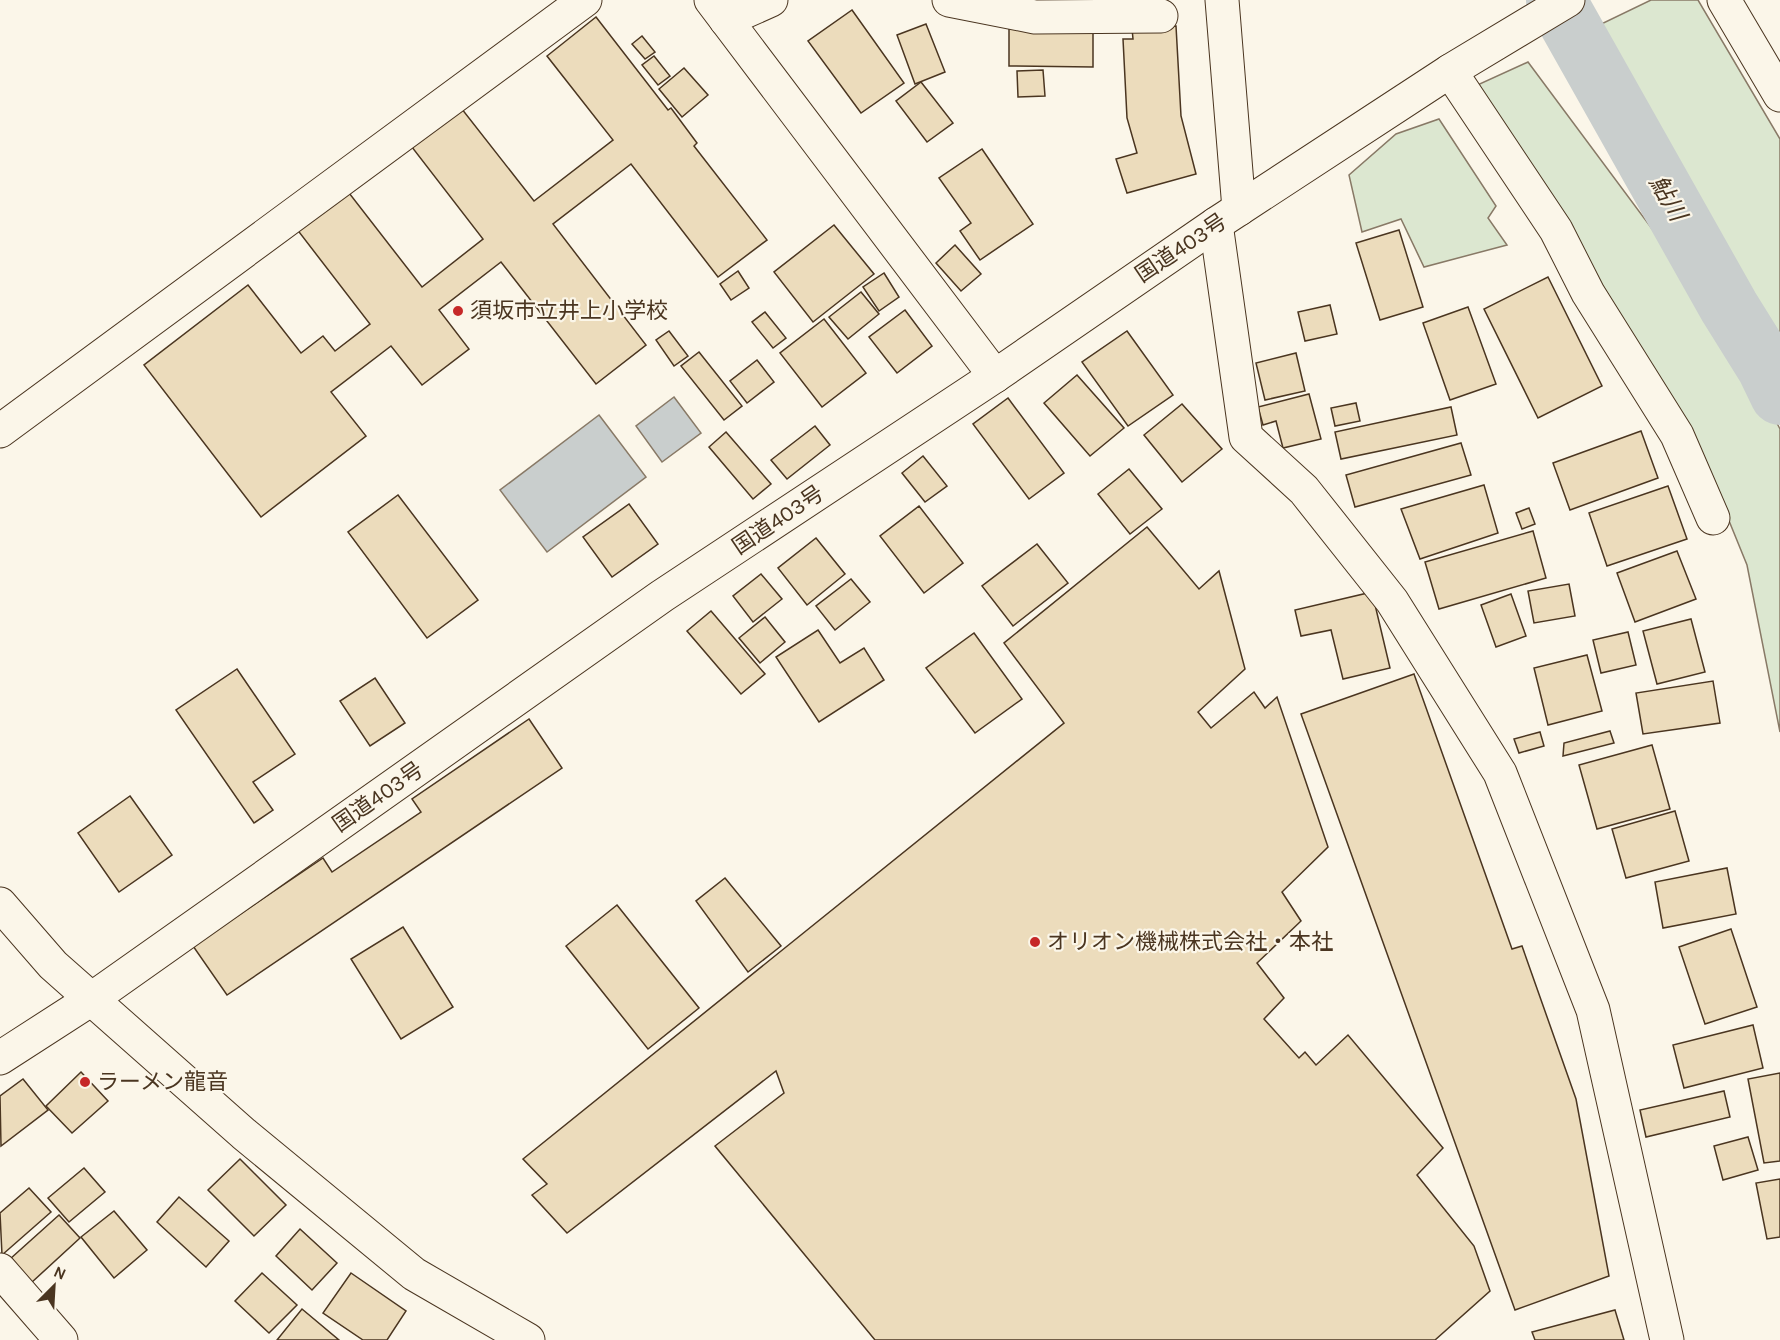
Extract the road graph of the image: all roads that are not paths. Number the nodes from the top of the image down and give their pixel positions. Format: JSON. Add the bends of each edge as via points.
{"nodes":[{"id":1,"x":585,"y":0,"type":"edge"},
{"id":2,"x":771,"y":0,"type":"edge"},
{"id":3,"x":949,"y":0,"type":"edge"},
{"id":4,"x":1222,"y":0,"type":"edge"},
{"id":5,"x":1568,"y":0,"type":"edge"},
{"id":6,"x":1724,"y":0,"type":"edge"},
{"id":7,"x":718,"y":10,"type":"edge"},
{"id":8,"x":1161,"y":16,"type":"dead end"},
{"id":9,"x":1459,"y":66,"type":"junction"},
{"id":10,"x":1780,"y":95,"type":"edge"},
{"id":11,"x":1228,"y":217,"type":"junction"},
{"id":12,"x":995,"y":376,"type":"junction"},
{"id":13,"x":0,"y":431,"type":"edge"},
{"id":14,"x":1713,"y":518,"type":"dead end"},
{"id":15,"x":0,"y":904,"type":"edge"},
{"id":16,"x":93,"y":998,"type":"junction"},
{"id":17,"x":0,"y":1058,"type":"edge"},
{"id":18,"x":0,"y":1270,"type":"edge"},
{"id":19,"x":61,"y":1340,"type":"edge"},
{"id":20,"x":528,"y":1340,"type":"edge"},
{"id":21,"x":1667,"y":1340,"type":"edge"}],
"edges":[{"from":1,"to":13,"type":"main road"},
{"from":2,"to":7,"type":"main road"},
{"from":3,"to":8,"type":"main road","via":[[1035,17]]},
{"from":4,"to":11,"type":"main road"},
{"from":5,"to":9,"type":"main road","name":"国道403号"},
{"from":6,"to":10,"type":"main road"},
{"from":7,"to":12,"type":"main road"},
{"from":9,"to":11,"type":"main road","name":"国道403号"},
{"from":9,"to":14,"type":"main road","via":[[1588,292],[1677,435]]},
{"from":11,"to":12,"type":"main road","name":"国道403号"},
{"from":11,"to":21,"type":"main road","via":[[1246,437],[1304,490],[1392,600],[1500,773],[1593,1010]]},
{"from":12,"to":16,"type":"main road","name":"国道403号","via":[[662,596]]},
{"from":15,"to":16,"type":"main road","via":[[53,965]]},
{"from":16,"to":17,"type":"main road","name":"国道403号"},
{"from":16,"to":20,"type":"main road","via":[[244,1134],[414,1274]]},
{"from":18,"to":19,"type":"main road"}]}
